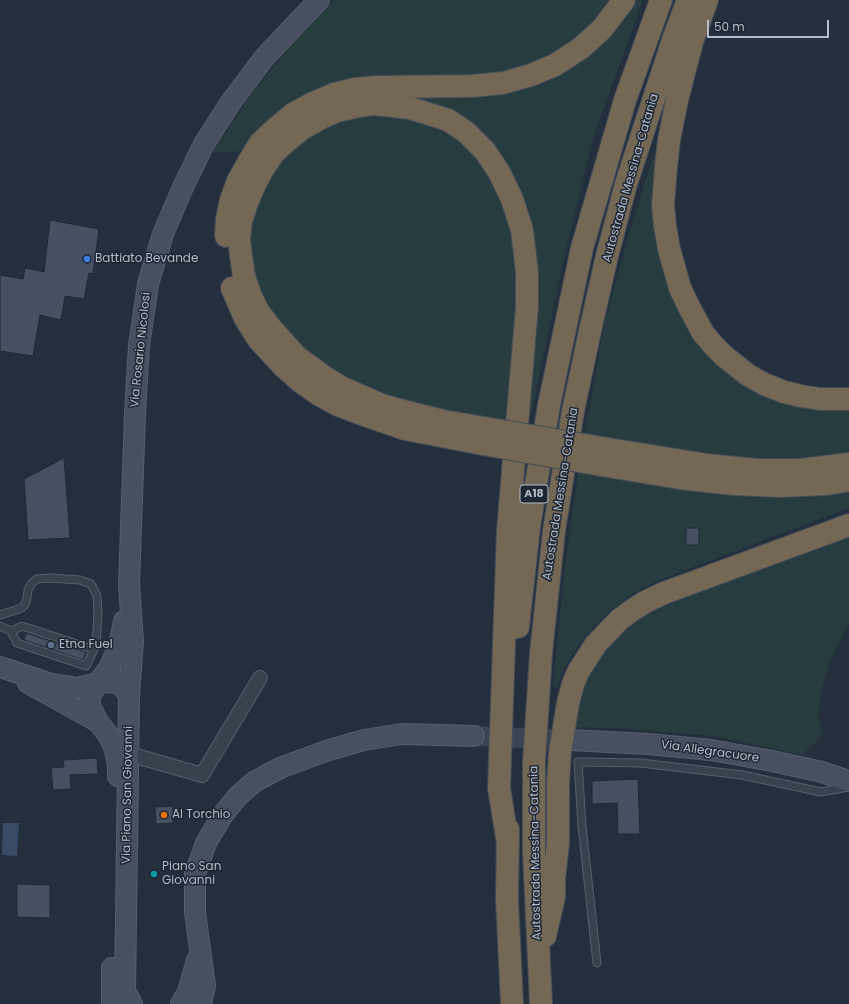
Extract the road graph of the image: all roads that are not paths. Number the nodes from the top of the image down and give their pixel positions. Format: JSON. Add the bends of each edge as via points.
{"nodes":[{"id":1,"x":319,"y":0,"type":"edge"},
{"id":2,"x":624,"y":0,"type":"edge"},
{"id":3,"x":661,"y":0,"type":"edge"},
{"id":4,"x":688,"y":0,"type":"edge"},
{"id":5,"x":707,"y":0,"type":"edge"},
{"id":6,"x":849,"y":399,"type":"edge"},
{"id":7,"x":484,"y":436,"type":"junction"},
{"id":8,"x":601,"y":457,"type":"junction"},
{"id":9,"x":849,"y":464,"type":"edge"},
{"id":10,"x":849,"y":480,"type":"edge"},
{"id":11,"x":849,"y":518,"type":"edge"},
{"id":12,"x":849,"y":526,"type":"edge"},
{"id":13,"x":129,"y":585,"type":"junction"},
{"id":14,"x":0,"y":615,"type":"edge"},
{"id":15,"x":0,"y":626,"type":"edge"},
{"id":16,"x":11,"y":631,"type":"junction"},
{"id":17,"x":96,"y":645,"type":"junction"},
{"id":18,"x":0,"y":667,"type":"edge"},
{"id":19,"x":260,"y":678,"type":"dead end"},
{"id":20,"x":98,"y":683,"type":"junction"},
{"id":21,"x":129,"y":696,"type":"junction"},
{"id":22,"x":98,"y":722,"type":"junction"},
{"id":23,"x":474,"y":736,"type":"tunnel mouth"},
{"id":24,"x":569,"y":740,"type":"tunnel mouth"},
{"id":25,"x":128,"y":754,"type":"junction"},
{"id":26,"x":849,"y":781,"type":"edge"},
{"id":27,"x":849,"y":787,"type":"edge"},
{"id":28,"x":508,"y":844,"type":"junction"},
{"id":29,"x":554,"y":879,"type":"junction"},
{"id":30,"x":199,"y":950,"type":"junction"},
{"id":31,"x":539,"y":962,"type":"junction"},
{"id":32,"x":597,"y":963,"type":"dead end"},
{"id":33,"x":112,"y":1004,"type":"edge"},
{"id":34,"x":132,"y":1004,"type":"edge"},
{"id":35,"x":181,"y":1004,"type":"edge"},
{"id":36,"x":201,"y":1004,"type":"edge"},
{"id":37,"x":512,"y":1004,"type":"edge"},
{"id":38,"x":541,"y":1004,"type":"edge"}],
"edges":[{"from":1,"to":13,"type":"main road","name":"Via Rosario Nicolosi","via":[[264,58],[231,102],[204,144],[182,187],[163,234],[148,284],[139,346]]},
{"from":2,"to":7,"type":"highway","via":[[602,29],[581,48],[555,65],[531,75],[503,83],[472,86],[355,89],[313,103],[293,114],[260,143],[238,181],[231,200],[225,239],[229,280],[236,300],[258,339],[284,367],[318,394],[359,413],[405,429]]},
{"from":3,"to":28,"type":"highway","name":"Autostrada Messina-Catania","number":"A18","via":[[625,100],[582,248],[548,405],[529,527],[511,704]]},
{"from":4,"to":31,"type":"highway","name":"Autostrada Messina-Catania","number":"A18","via":[[629,177],[607,256],[573,410],[554,530],[541,653],[534,762],[534,852]]},
{"from":5,"to":6,"type":"highway","via":[[692,42],[677,100],[666,167],[663,204],[665,226],[680,288],[710,341],[748,375],[784,392],[820,399]]},
{"from":7,"to":8,"type":"highway","bridge":true},
{"from":7,"to":28,"type":"highway","via":[[443,421],[382,405],[343,388],[297,357],[258,311],[244,276],[239,239],[247,203],[274,153],[302,129],[321,118],[355,106],[374,104],[410,108],[448,120],[466,132],[485,150],[509,192],[522,230],[527,307],[508,530],[498,788]]},
{"from":8,"to":9,"type":"highway","via":[[756,470],[800,470]]},
{"from":8,"to":10,"type":"highway","via":[[680,478],[733,484],[780,486]]},
{"from":11,"to":29,"type":"highway","via":[[661,587],[642,596],[603,626],[581,655],[566,682],[560,701],[551,751],[548,843]]},
{"from":12,"to":29,"type":"highway","via":[[664,593],[645,602],[619,620],[596,644],[578,672],[568,703],[560,752],[558,844]]},
{"from":13,"to":20,"type":"main road","via":[[119,646],[109,668]]},
{"from":13,"to":21,"type":"main road","name":"Via Piano San Giovanni","via":[[133,641]]},
{"from":14,"to":17,"type":"lane","via":[[25,605],[28,590],[38,579],[80,580],[91,584],[97,596]]},
{"from":15,"to":16,"type":"lane"},
{"from":16,"to":17,"type":"lane","via":[[22,626],[89,648]]},
{"from":16,"to":17,"type":"lane","via":[[17,643],[86,666]]},
{"from":18,"to":20,"type":"main road","via":[[48,683],[77,688]]},
{"from":18,"to":22,"type":"main road"},
{"from":19,"to":25,"type":"street","via":[[202,774]]},
{"from":20,"to":21,"type":"main road","via":[[114,682],[123,687]]},
{"from":20,"to":22,"type":"main road","via":[[91,694],[90,704]]},
{"from":21,"to":25,"type":"main road","name":"Via Piano San Giovanni"},
{"from":22,"to":33,"type":"main road","name":"Via Piano San Giovanni","via":[[109,736],[118,764]]},
{"from":23,"to":30,"type":"main road","via":[[402,734],[364,740],[280,768],[254,782],[237,797],[222,816],[206,843],[195,874]]},
{"from":24,"to":26,"type":"main road","name":"Via Allegracuore","via":[[711,750],[822,772]]},
{"from":25,"to":34,"type":"main road","name":"Via Piano San Giovanni","via":[[125,991]]},
{"from":27,"to":32,"type":"lane","via":[[821,792],[734,774],[640,763],[578,762],[582,826]]},
{"from":28,"to":37,"type":"highway","name":"Autostrada Messina-Catania","number":"A18","via":[[507,899]]},
{"from":29,"to":31,"type":"highway","via":[[554,897]]},
{"from":30,"to":35,"type":"main road","via":[[188,992]]},
{"from":30,"to":36,"type":"main road","via":[[205,986]]},
{"from":31,"to":38,"type":"highway","name":"Autostrada Messina-Catania","number":"A18"}]}
